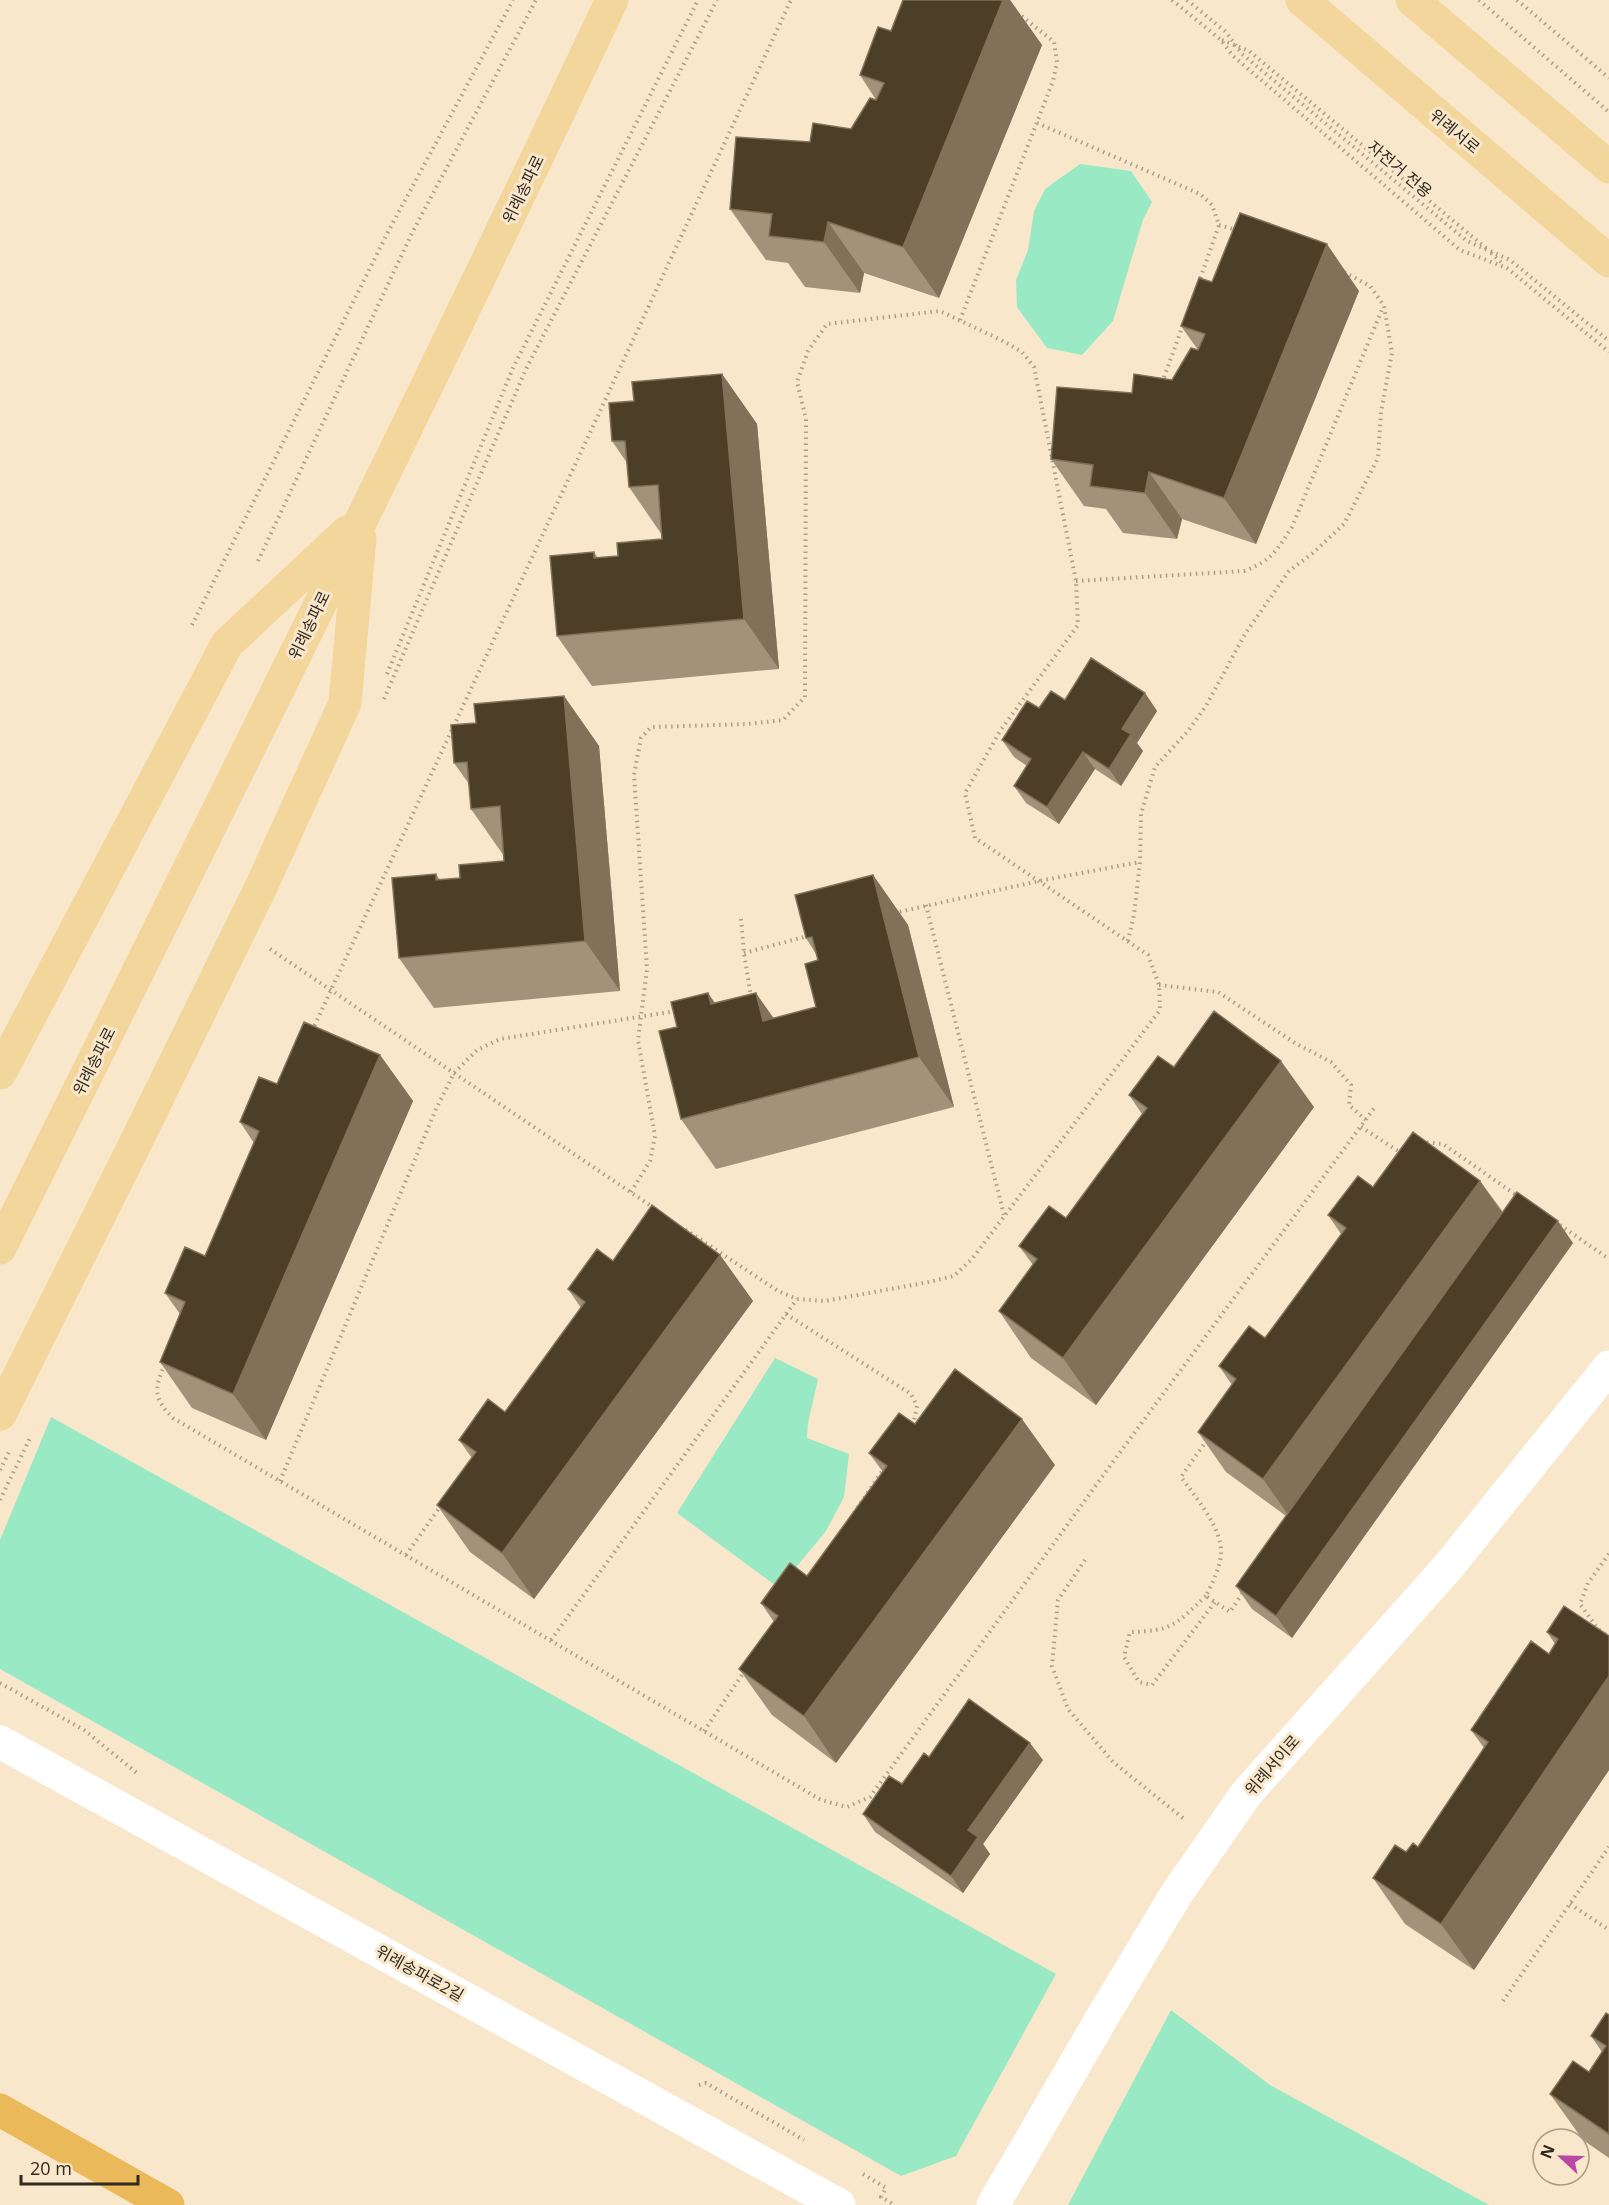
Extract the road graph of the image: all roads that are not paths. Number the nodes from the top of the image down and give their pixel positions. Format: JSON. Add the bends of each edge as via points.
{"nodes":[{"id":1,"x":612,"y":0,"type":"edge"},
{"id":2,"x":1302,"y":0,"type":"edge"},
{"id":3,"x":1412,"y":0,"type":"edge"},
{"id":4,"x":1609,"y":167,"type":"edge"},
{"id":5,"x":1609,"y":261,"type":"edge"},
{"id":6,"x":361,"y":519,"type":"junction"},
{"id":7,"x":0,"y":1072,"type":"edge"},
{"id":8,"x":0,"y":1248,"type":"edge"},
{"id":9,"x":1609,"y":1366,"type":"edge"},
{"id":10,"x":0,"y":1414,"type":"edge"},
{"id":11,"x":0,"y":1742,"type":"edge"},
{"id":12,"x":0,"y":2110,"type":"edge"},
{"id":13,"x":168,"y":2205,"type":"edge"},
{"id":14,"x":839,"y":2205,"type":"edge"},
{"id":15,"x":993,"y":2205,"type":"edge"}],
"edges":[{"from":1,"to":6,"type":"main road","name":"위례송파로"},
{"from":2,"to":5,"type":"main road","name":"위례서로"},
{"from":3,"to":4,"type":"main road"},
{"from":6,"to":7,"type":"main road","via":[[227,644]]},
{"from":6,"to":8,"type":"main road","name":"위례송파로"},
{"from":6,"to":10,"type":"main road","via":[[345,703],[245,919]]},
{"from":9,"to":15,"type":"street","name":"위례서이로","via":[[1448,1567],[1246,1794],[1177,1893]]},
{"from":11,"to":14,"type":"street","name":"위례송파로2길"},
{"from":12,"to":13,"type":"highway"}]}
